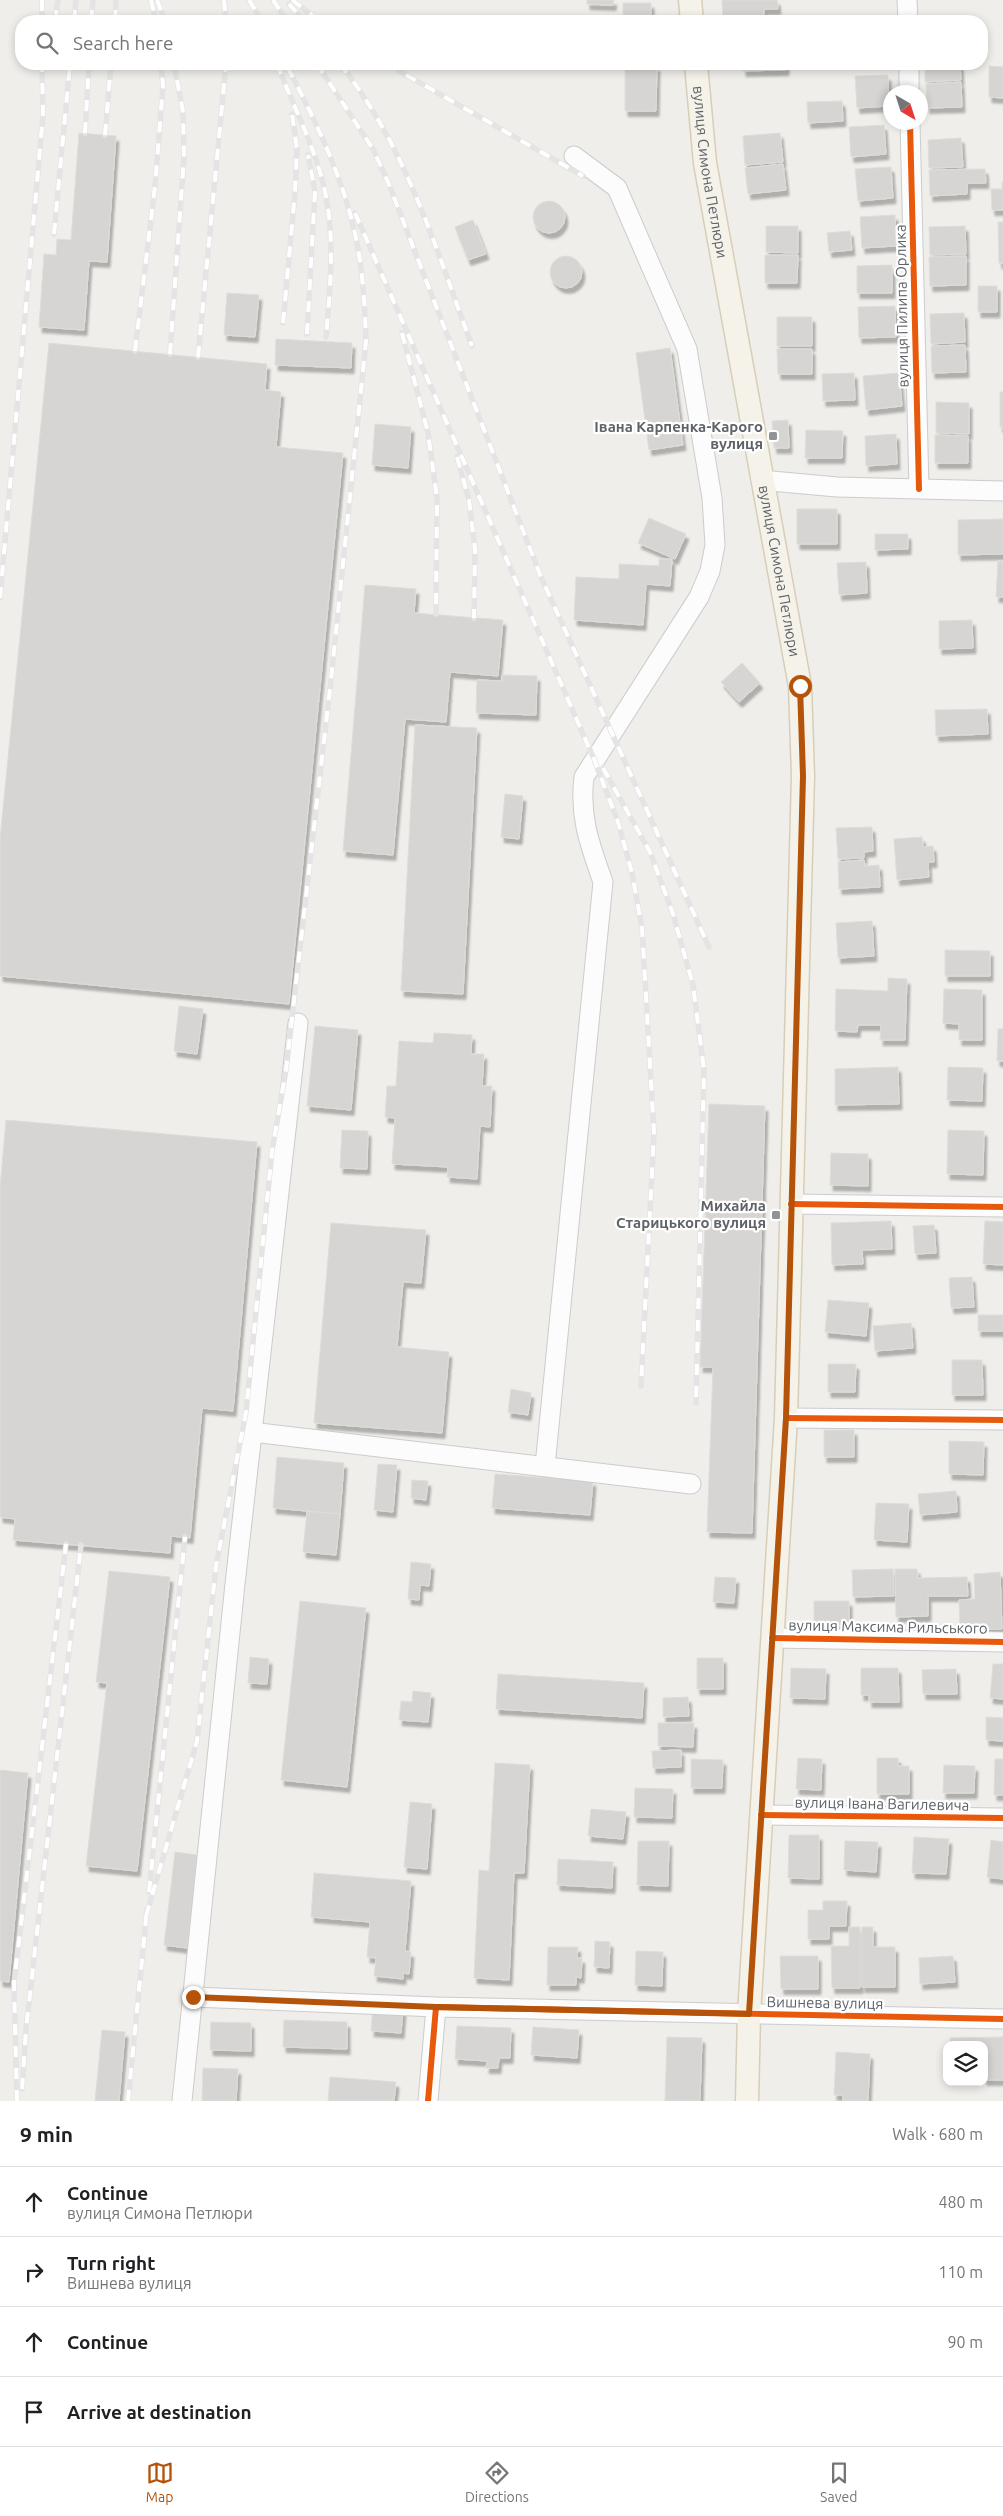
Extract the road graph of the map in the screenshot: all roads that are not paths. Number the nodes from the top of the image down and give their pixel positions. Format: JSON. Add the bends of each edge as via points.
{"nodes":[{"id":1,"x":690,"y":0,"type":"edge"},
{"id":2,"x":907,"y":0,"type":"edge"},
{"id":3,"x":691,"y":15,"type":"edge"},
{"id":4,"x":908,"y":15,"type":"edge"},
{"id":5,"x":697,"y":70,"type":"edge"},
{"id":6,"x":909,"y":70,"type":"edge"},
{"id":7,"x":910,"y":85,"type":"edge"},
{"id":8,"x":910,"y":130,"type":"edge"},
{"id":9,"x":574,"y":156,"type":"dead end"},
{"id":10,"x":761,"y":480,"type":"junction"},
{"id":11,"x":919,"y":489,"type":"junction"},
{"id":12,"x":1003,"y":491,"type":"edge"},
{"id":13,"x":298,"y":1023,"type":"dead end"},
{"id":14,"x":791,"y":1204,"type":"junction"},
{"id":15,"x":1003,"y":1207,"type":"edge"},
{"id":16,"x":786,"y":1418,"type":"junction"},
{"id":17,"x":1003,"y":1420,"type":"edge"},
{"id":18,"x":252,"y":1432,"type":"junction"},
{"id":19,"x":545,"y":1466,"type":"junction"},
{"id":20,"x":691,"y":1484,"type":"dead end"},
{"id":21,"x":772,"y":1638,"type":"junction"},
{"id":22,"x":1003,"y":1642,"type":"edge"},
{"id":23,"x":761,"y":1815,"type":"junction"},
{"id":24,"x":1003,"y":1818,"type":"edge"},
{"id":25,"x":193,"y":1997,"type":"junction"},
{"id":26,"x":436,"y":2007,"type":"junction"},
{"id":27,"x":749,"y":2014,"type":"junction"},
{"id":28,"x":1003,"y":2019,"type":"edge"},
{"id":29,"x":182,"y":2101,"type":"edge"},
{"id":30,"x":428,"y":2101,"type":"edge"},
{"id":31,"x":747,"y":2101,"type":"edge"}],
"edges":[{"from":1,"to":3,"type":"main road"},
{"from":2,"to":4,"type":"street"},
{"from":5,"to":10,"type":"main road","name":"вулиця Симона Петлюри","via":[[706,163]]},
{"from":6,"to":7,"type":"street"},
{"from":8,"to":11,"type":"street","name":"вулиця Пилипа Орлика"},
{"from":9,"to":19,"type":"street","via":[[617,188],[687,350],[712,498],[715,545],[710,571],[699,597],[584,777],[581,800],[586,835],[603,882]]},
{"from":10,"to":11,"type":"street","via":[[837,487]]},
{"from":10,"to":14,"type":"main road","name":"вулиця Симона Петлюри","via":[[800,686],[803,776]]},
{"from":11,"to":12,"type":"street"},
{"from":13,"to":18,"type":"street"},
{"from":14,"to":15,"type":"street"},
{"from":14,"to":16,"type":"main road","name":"вулиця Симона Петлюри"},
{"from":16,"to":17,"type":"street"},
{"from":16,"to":21,"type":"main road","name":"вулиця Симона Петлюри"},
{"from":18,"to":19,"type":"street"},
{"from":18,"to":25,"type":"street"},
{"from":19,"to":20,"type":"street"},
{"from":21,"to":22,"type":"street","name":"вулиця Максима Рильського"},
{"from":21,"to":23,"type":"main road","name":"вулиця Симона Петлюри"},
{"from":23,"to":24,"type":"street","name":"вулиця Івана Вагилевича"},
{"from":23,"to":27,"type":"main road","name":"вулиця Симона Петлюри"},
{"from":25,"to":26,"type":"street","name":"Вишнева вулиця"},
{"from":25,"to":29,"type":"street"},
{"from":26,"to":27,"type":"street","name":"Вишнева вулиця"},
{"from":26,"to":30,"type":"street"},
{"from":27,"to":28,"type":"street","name":"Вишнева вулиця"},
{"from":27,"to":31,"type":"main road","name":"вулиця Симона Петлюри"}]}
